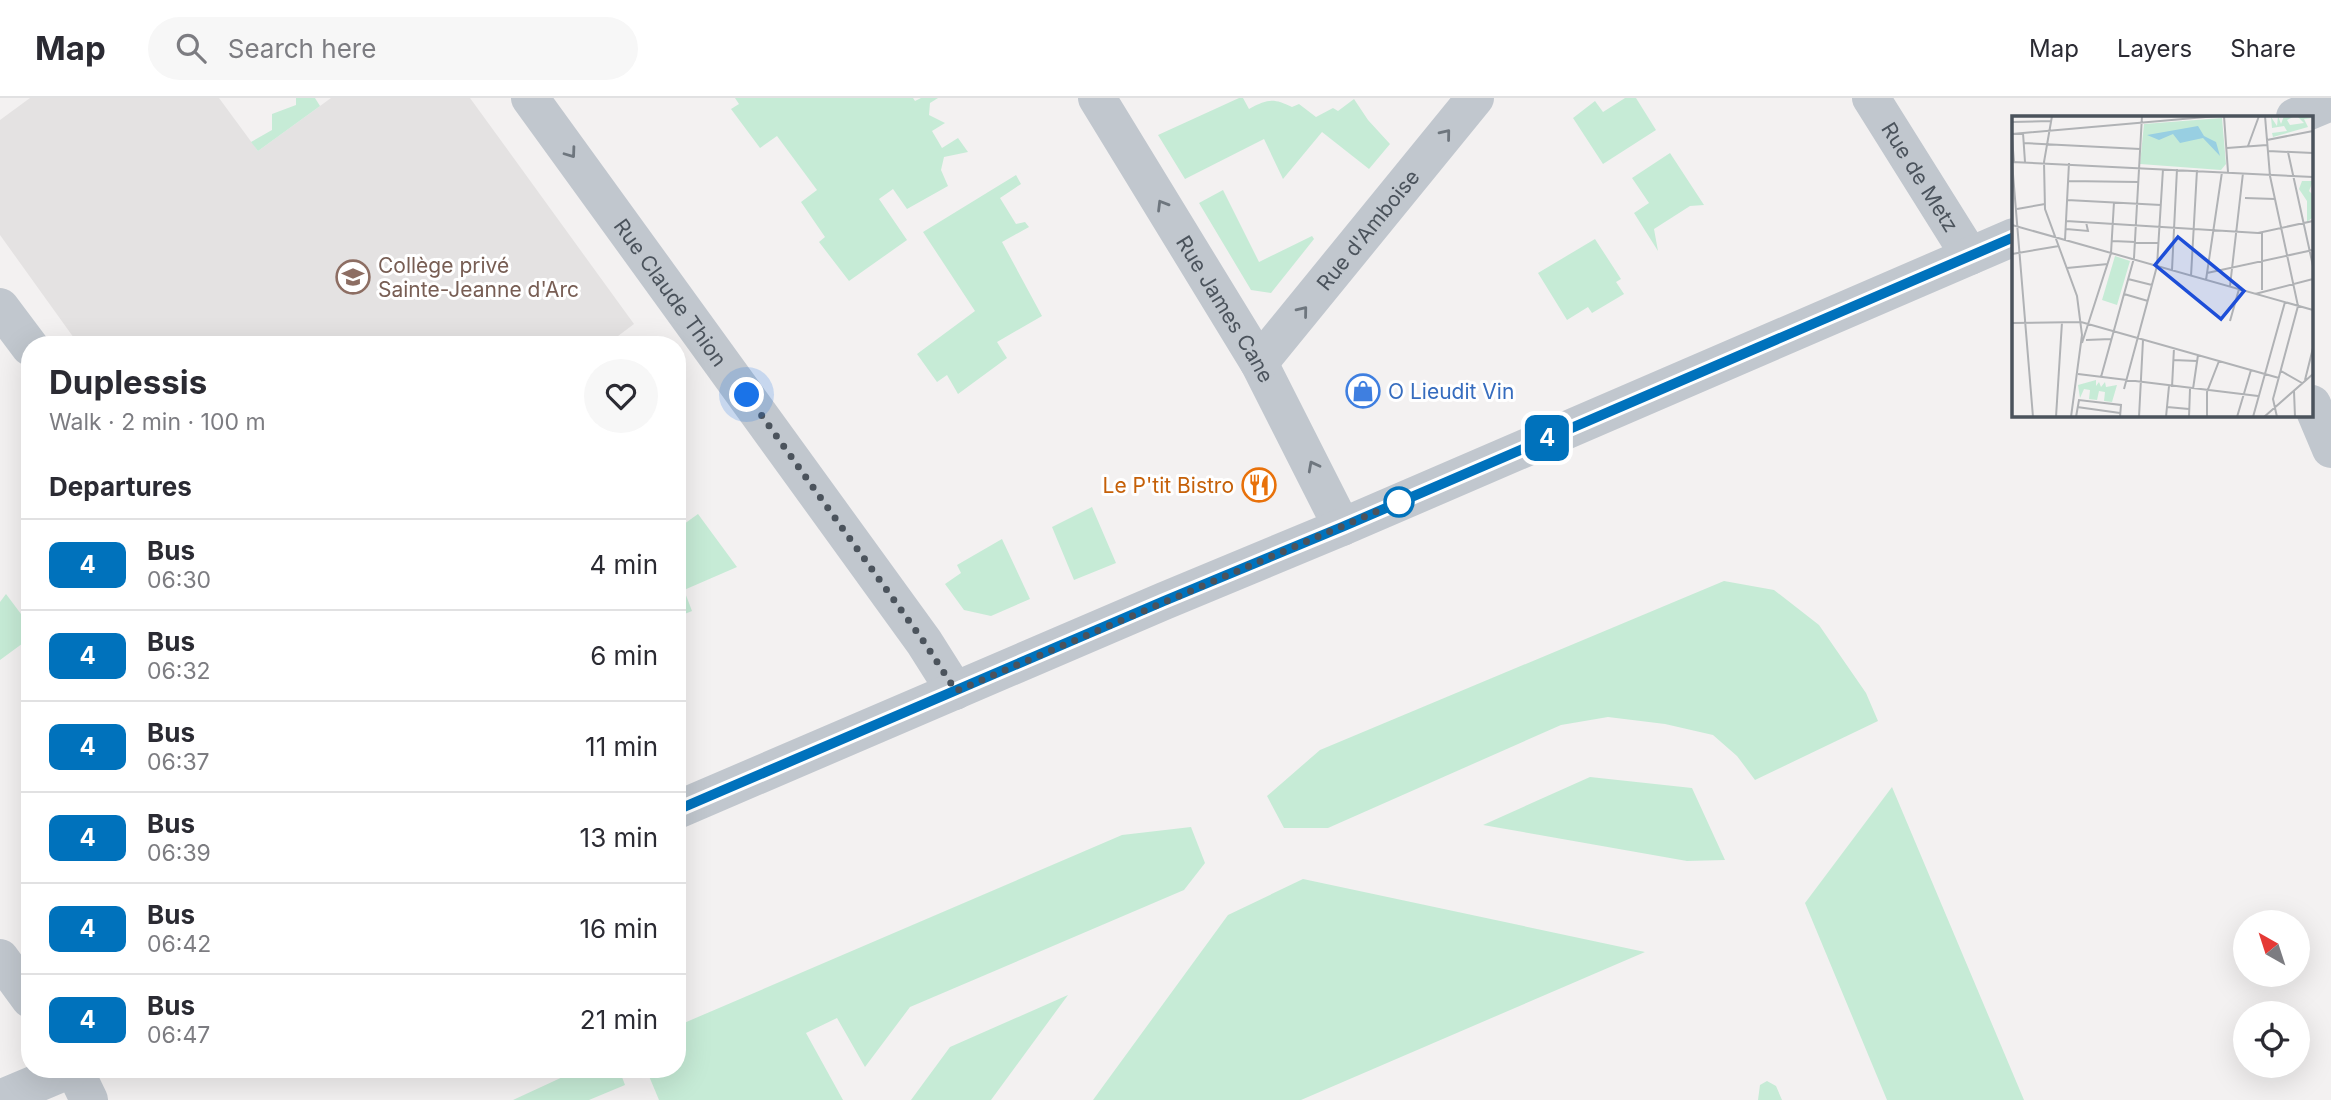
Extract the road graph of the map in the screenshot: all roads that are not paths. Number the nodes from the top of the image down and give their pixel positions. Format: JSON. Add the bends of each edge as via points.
{"nodes":[{"id":1,"x":530,"y":98,"type":"edge"},
{"id":2,"x":1097,"y":98,"type":"edge"},
{"id":3,"x":1475,"y":98,"type":"edge"},
{"id":4,"x":1871,"y":98,"type":"edge"},
{"id":5,"x":2331,"y":102,"type":"edge"},
{"id":6,"x":2297,"y":116,"type":"edge"},
{"id":7,"x":2012,"y":238,"type":"edge"},
{"id":8,"x":1970,"y":256,"type":"junction"},
{"id":9,"x":0,"y":307,"type":"edge"},
{"id":10,"x":22,"y":336,"type":"edge"},
{"id":11,"x":1259,"y":363,"type":"junction"},
{"id":12,"x":2314,"y":409,"type":"edge"},
{"id":13,"x":2331,"y":449,"type":"edge"},
{"id":14,"x":1342,"y":527,"type":"junction"},
{"id":15,"x":956,"y":691,"type":"junction"},
{"id":16,"x":686,"y":806,"type":"edge"},
{"id":17,"x":0,"y":958,"type":"edge"},
{"id":18,"x":21,"y":987,"type":"edge"},
{"id":19,"x":50,"y":1078,"type":"edge"},
{"id":20,"x":77,"y":1078,"type":"edge"},
{"id":21,"x":0,"y":1099,"type":"edge"},
{"id":22,"x":89,"y":1100,"type":"edge"}],
"edges":[{"from":1,"to":15,"type":"street","name":"Rue Claude Thion","one_way":true},
{"from":11,"to":2,"type":"street","name":"Rue James Cane","one_way":true},
{"from":11,"to":3,"type":"street","name":"Rue d'Amboise","one_way":true},
{"from":4,"to":8,"type":"street","name":"Rue de Metz"},
{"from":5,"to":6,"type":"street"},
{"from":7,"to":8,"type":"street"},
{"from":8,"to":14,"type":"street"},
{"from":9,"to":10,"type":"street"},
{"from":14,"to":11,"type":"street","name":"Rue James Cane","one_way":true},
{"from":12,"to":13,"type":"street"},
{"from":14,"to":15,"type":"street"},
{"from":15,"to":16,"type":"street"},
{"from":17,"to":18,"type":"street"},
{"from":19,"to":21,"type":"street"},
{"from":20,"to":22,"type":"street"}]}
